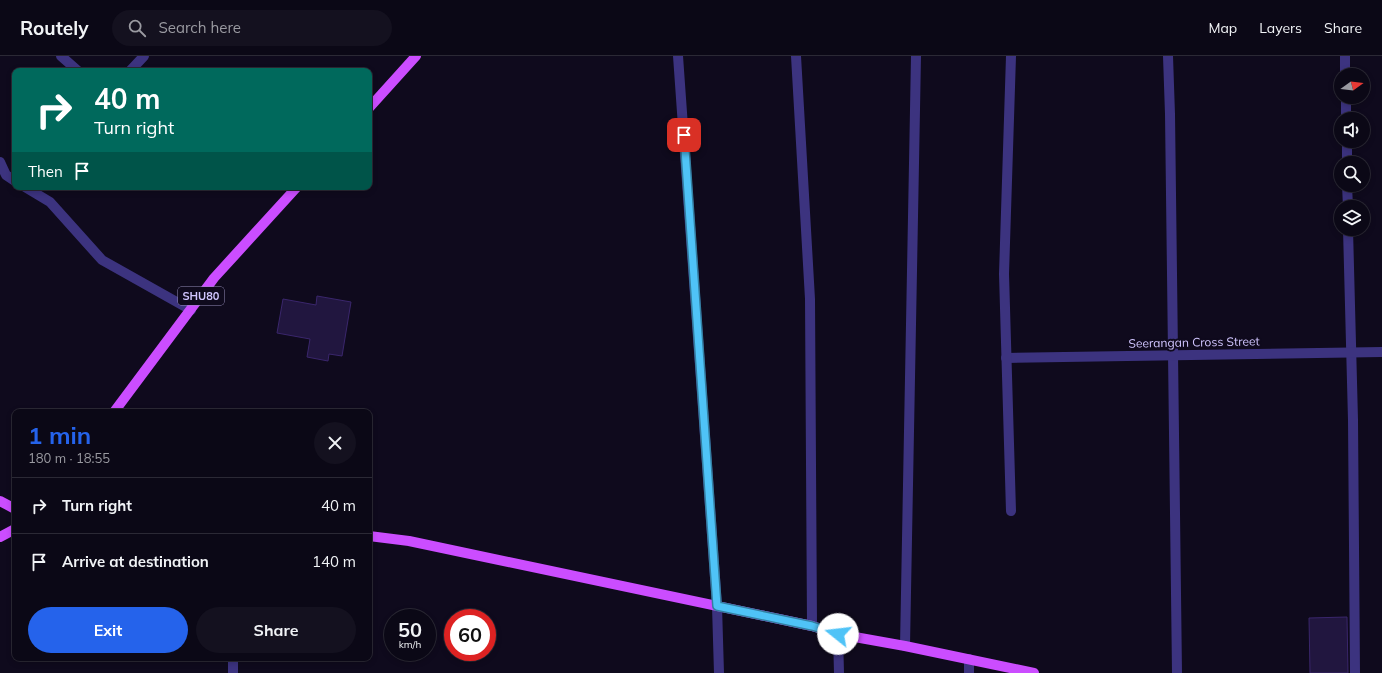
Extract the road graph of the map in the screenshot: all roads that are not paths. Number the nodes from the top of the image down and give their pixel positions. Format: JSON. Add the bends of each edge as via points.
{"nodes":[{"id":1,"x":60,"y":56,"type":"edge"},
{"id":2,"x":144,"y":56,"type":"edge"},
{"id":3,"x":416,"y":56,"type":"edge"},
{"id":4,"x":678,"y":56,"type":"edge"},
{"id":5,"x":796,"y":56,"type":"edge"},
{"id":6,"x":916,"y":56,"type":"edge"},
{"id":7,"x":1011,"y":56,"type":"edge"},
{"id":8,"x":1168,"y":56,"type":"edge"},
{"id":9,"x":1345,"y":56,"type":"edge"},
{"id":10,"x":74,"y":68,"type":"edge"},
{"id":11,"x":133,"y":68,"type":"edge"},
{"id":12,"x":1345,"y":68,"type":"edge"},
{"id":13,"x":372,"y":105,"type":"edge"},
{"id":14,"x":0,"y":162,"type":"edge"},
{"id":15,"x":12,"y":179,"type":"edge"},
{"id":16,"x":32,"y":190,"type":"edge"},
{"id":17,"x":294,"y":190,"type":"edge"},
{"id":18,"x":1348,"y":236,"type":"edge"},
{"id":19,"x":190,"y":310,"type":"junction"},
{"id":20,"x":1351,"y":352,"type":"junction"},
{"id":21,"x":1382,"y":352,"type":"edge"},
{"id":22,"x":1173,"y":355,"type":"junction"},
{"id":23,"x":1006,"y":358,"type":"junction"},
{"id":24,"x":116,"y":409,"type":"edge"},
{"id":25,"x":0,"y":501,"type":"edge"},
{"id":26,"x":12,"y":507,"type":"edge"},
{"id":27,"x":1011,"y":511,"type":"dead end"},
{"id":28,"x":12,"y":531,"type":"edge"},
{"id":29,"x":372,"y":536,"type":"edge"},
{"id":30,"x":0,"y":537,"type":"edge"},
{"id":31,"x":717,"y":606,"type":"junction"},
{"id":32,"x":812,"y":626,"type":"junction"},
{"id":33,"x":838,"y":634,"type":"junction"},
{"id":34,"x":905,"y":646,"type":"junction"},
{"id":35,"x":969,"y":659,"type":"junction"},
{"id":36,"x":233,"y":661,"type":"edge"},
{"id":37,"x":233,"y":673,"type":"edge"},
{"id":38,"x":719,"y":673,"type":"edge"},
{"id":39,"x":839,"y":673,"type":"edge"},
{"id":40,"x":969,"y":673,"type":"edge"},
{"id":41,"x":1034,"y":673,"type":"edge"},
{"id":42,"x":1177,"y":673,"type":"edge"},
{"id":43,"x":1355,"y":673,"type":"edge"}],
"edges":[{"from":1,"to":10,"type":"street"},
{"from":2,"to":11,"type":"street"},
{"from":3,"to":13,"type":"main road"},
{"from":4,"to":31,"type":"street"},
{"from":5,"to":32,"type":"street","via":[[810,299]]},
{"from":6,"to":34,"type":"street"},
{"from":7,"to":23,"type":"street","via":[[1004,274]]},
{"from":8,"to":22,"type":"street"},
{"from":9,"to":12,"type":"street"},
{"from":14,"to":15,"type":"street","via":[[6,175]]},
{"from":16,"to":19,"type":"street","via":[[50,202],[102,260]]},
{"from":17,"to":19,"type":"main road","number":"SHU80","via":[[214,278]]},
{"from":18,"to":20,"type":"street"},
{"from":19,"to":24,"type":"main road","number":"SHU80"},
{"from":20,"to":21,"type":"street","name":"Seerangan Cross Street"},
{"from":20,"to":22,"type":"street","name":"Seerangan Cross Street"},
{"from":20,"to":43,"type":"street"},
{"from":22,"to":23,"type":"street","name":"Seerangan Cross Street"},
{"from":22,"to":42,"type":"street"},
{"from":23,"to":27,"type":"street"},
{"from":25,"to":26,"type":"main road"},
{"from":28,"to":30,"type":"main road"},
{"from":29,"to":31,"type":"main road","via":[[409,541]]},
{"from":31,"to":32,"type":"main road"},
{"from":31,"to":38,"type":"street"},
{"from":32,"to":33,"type":"main road"},
{"from":33,"to":34,"type":"main road"},
{"from":33,"to":39,"type":"street"},
{"from":34,"to":35,"type":"main road"},
{"from":35,"to":40,"type":"street"},
{"from":35,"to":41,"type":"main road"},
{"from":36,"to":37,"type":"street"}]}
